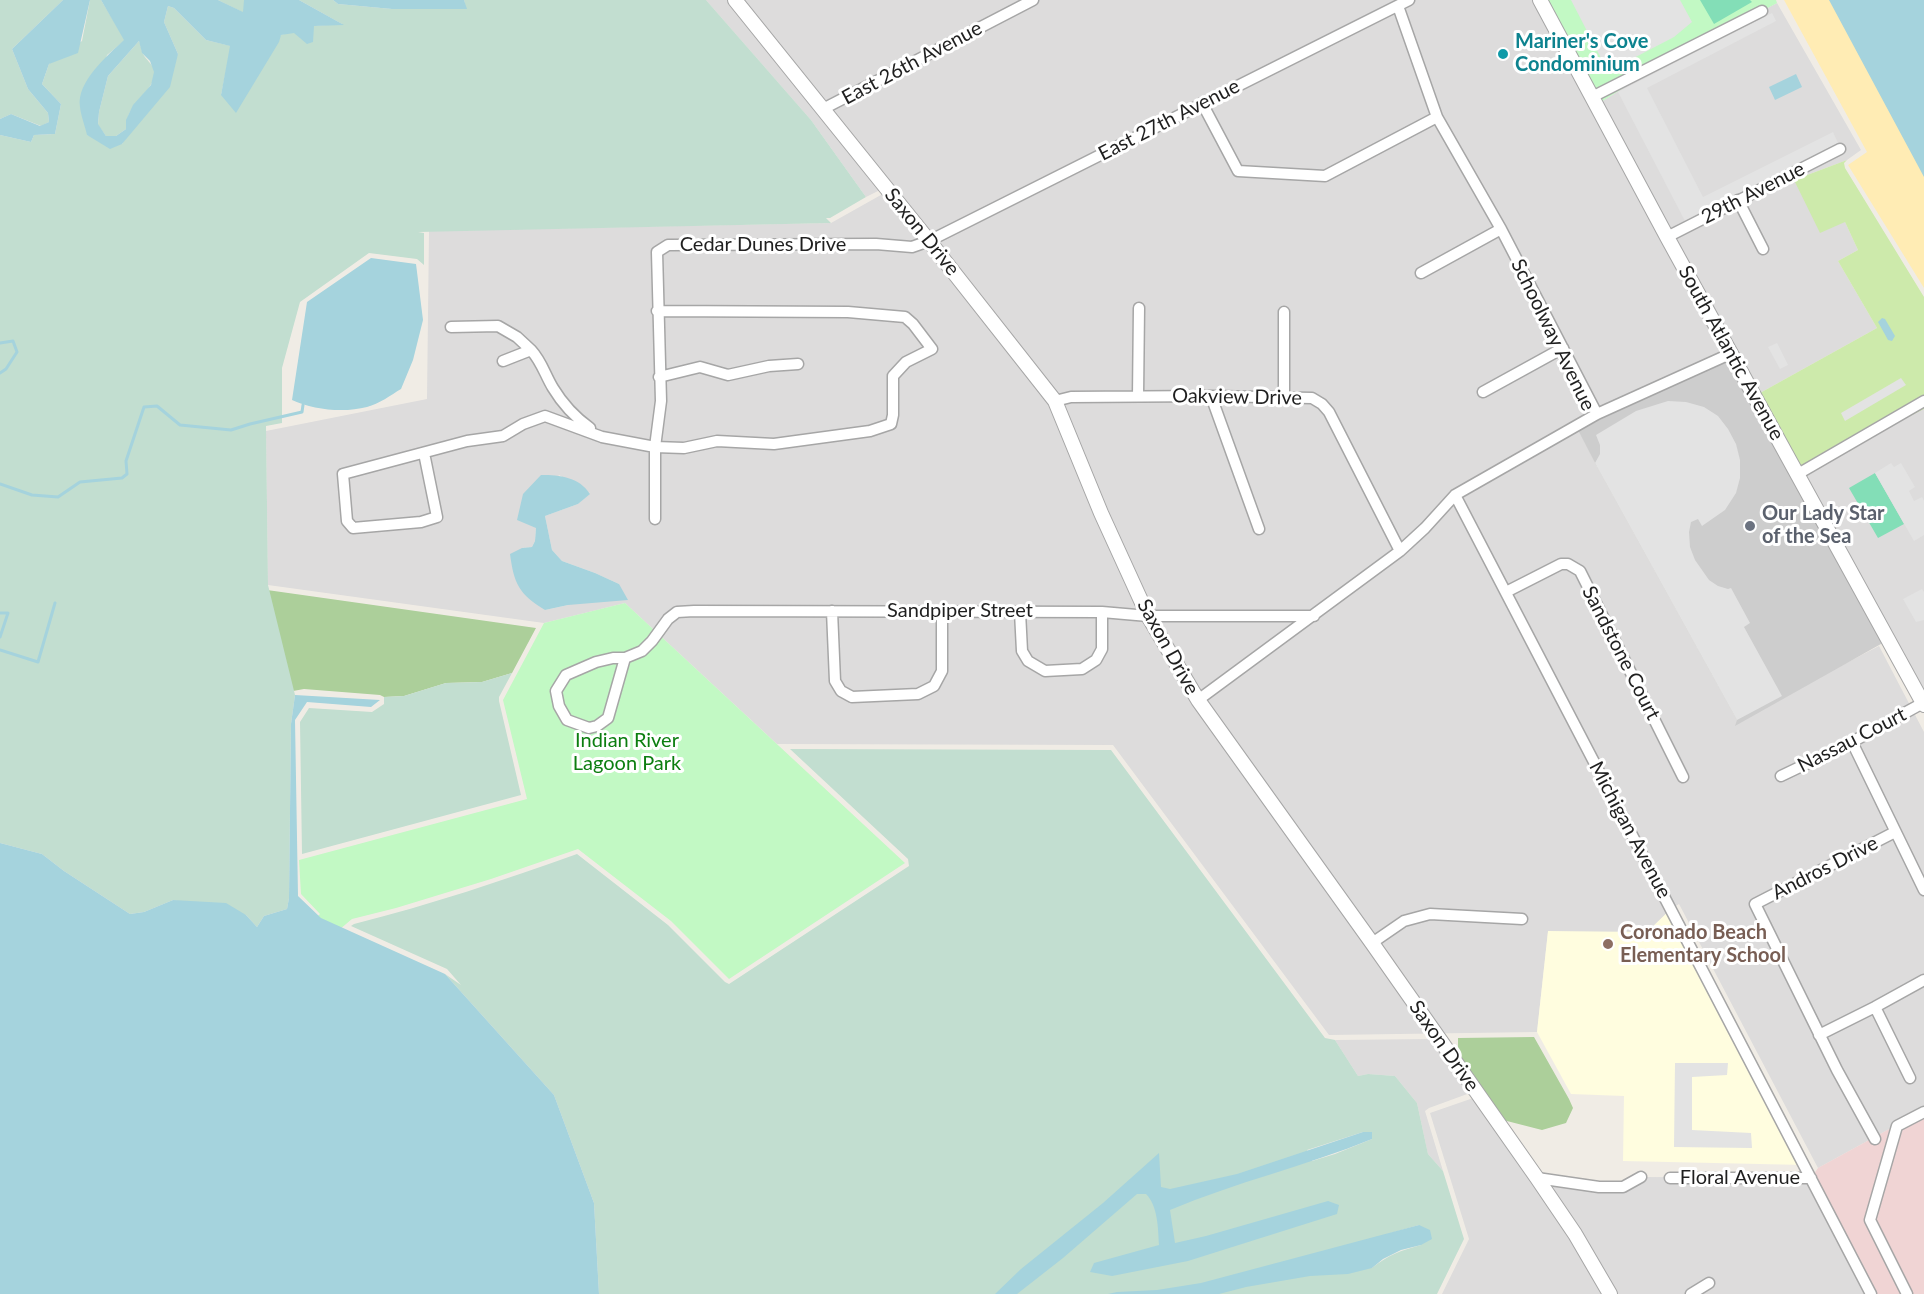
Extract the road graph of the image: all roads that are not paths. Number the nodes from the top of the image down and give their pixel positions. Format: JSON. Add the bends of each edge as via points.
{"nodes":[{"id":1,"x":735,"y":0,"type":"edge"},
{"id":2,"x":1033,"y":0,"type":"edge"},
{"id":3,"x":1409,"y":0,"type":"edge"},
{"id":4,"x":1540,"y":0,"type":"edge"},
{"id":5,"x":1398,"y":6,"type":"junction"},
{"id":6,"x":1762,"y":11,"type":"dead end"},
{"id":7,"x":1592,"y":97,"type":"junction"},
{"id":8,"x":1202,"y":103,"type":"junction"},
{"id":9,"x":823,"y":110,"type":"junction"},
{"id":10,"x":1437,"y":117,"type":"junction"},
{"id":11,"x":1840,"y":149,"type":"dead end"},
{"id":12,"x":1738,"y":200,"type":"junction"},
{"id":13,"x":1501,"y":230,"type":"junction"},
{"id":14,"x":1667,"y":237,"type":"junction"},
{"id":15,"x":929,"y":241,"type":"junction"},
{"id":16,"x":1763,"y":249,"type":"dead end"},
{"id":17,"x":1421,"y":273,"type":"dead end"},
{"id":18,"x":1139,"y":308,"type":"dead end"},
{"id":19,"x":657,"y":311,"type":"junction"},
{"id":20,"x":1284,"y":312,"type":"dead end"},
{"id":21,"x":450,"y":327,"type":"dead end"},
{"id":22,"x":1563,"y":348,"type":"junction"},
{"id":23,"x":531,"y":350,"type":"junction"},
{"id":24,"x":1732,"y":353,"type":"junction"},
{"id":25,"x":503,"y":362,"type":"dead end"},
{"id":26,"x":798,"y":364,"type":"dead end"},
{"id":27,"x":659,"y":377,"type":"junction"},
{"id":28,"x":1483,"y":392,"type":"dead end"},
{"id":29,"x":1138,"y":396,"type":"junction"},
{"id":30,"x":1211,"y":396,"type":"junction"},
{"id":31,"x":1284,"y":397,"type":"junction"},
{"id":32,"x":1924,"y":400,"type":"edge"},
{"id":33,"x":1055,"y":401,"type":"junction"},
{"id":34,"x":1597,"y":414,"type":"junction"},
{"id":35,"x":602,"y":437,"type":"junction"},
{"id":36,"x":655,"y":447,"type":"junction"},
{"id":37,"x":424,"y":453,"type":"junction"},
{"id":38,"x":1798,"y":474,"type":"junction"},
{"id":39,"x":1455,"y":495,"type":"junction"},
{"id":40,"x":655,"y":519,"type":"dead end"},
{"id":41,"x":1259,"y":529,"type":"dead end"},
{"id":42,"x":1400,"y":551,"type":"junction"},
{"id":43,"x":1506,"y":592,"type":"junction"},
{"id":44,"x":832,"y":611,"type":"junction"},
{"id":45,"x":942,"y":611,"type":"junction"},
{"id":46,"x":1020,"y":612,"type":"junction"},
{"id":47,"x":1102,"y":612,"type":"junction"},
{"id":48,"x":1148,"y":616,"type":"junction"},
{"id":49,"x":1314,"y":616,"type":"junction"},
{"id":50,"x":625,"y":658,"type":"junction"},
{"id":51,"x":1198,"y":700,"type":"junction"},
{"id":52,"x":1924,"y":704,"type":"edge"},
{"id":53,"x":1852,"y":742,"type":"junction"},
{"id":54,"x":1781,"y":776,"type":"dead end"},
{"id":55,"x":1683,"y":777,"type":"dead end"},
{"id":56,"x":1896,"y":832,"type":"junction"},
{"id":57,"x":1924,"y":890,"type":"edge"},
{"id":58,"x":1522,"y":919,"type":"dead end"},
{"id":59,"x":1372,"y":943,"type":"junction"},
{"id":60,"x":1924,"y":980,"type":"edge"},
{"id":61,"x":1875,"y":1007,"type":"junction"},
{"id":62,"x":1819,"y":1035,"type":"junction"},
{"id":63,"x":1910,"y":1078,"type":"dead end"},
{"id":64,"x":1924,"y":1112,"type":"edge"},
{"id":65,"x":1875,"y":1139,"type":"dead end"},
{"id":66,"x":1537,"y":1178,"type":"junction"},
{"id":67,"x":1641,"y":1178,"type":"dead end"},
{"id":68,"x":1670,"y":1178,"type":"dead end"},
{"id":69,"x":1811,"y":1178,"type":"junction"},
{"id":70,"x":1708,"y":1283,"type":"dead end"},
{"id":71,"x":1610,"y":1294,"type":"edge"},
{"id":72,"x":1690,"y":1294,"type":"edge"},
{"id":73,"x":1871,"y":1294,"type":"edge"},
{"id":74,"x":1907,"y":1294,"type":"edge"}],
"edges":[{"from":1,"to":9,"type":"street","name":"Saxon Drive"},
{"from":2,"to":9,"type":"street","name":"East 26th Avenue"},
{"from":3,"to":5,"type":"street","name":"East 27th Avenue"},
{"from":4,"to":7,"type":"street","name":"South Atlantic Avenue"},
{"from":5,"to":8,"type":"street","name":"East 27th Avenue"},
{"from":5,"to":10,"type":"street","name":"Schoolway Avenue"},
{"from":6,"to":7,"type":"street"},
{"from":7,"to":14,"type":"street","name":"South Atlantic Avenue"},
{"from":8,"to":10,"type":"street","via":[[1238,171],[1325,176]]},
{"from":8,"to":15,"type":"street","name":"East 27th Avenue"},
{"from":9,"to":15,"type":"street","name":"Saxon Drive"},
{"from":10,"to":13,"type":"street","name":"Schoolway Avenue"},
{"from":11,"to":12,"type":"street","name":"29th Avenue"},
{"from":12,"to":14,"type":"street","name":"29th Avenue"},
{"from":12,"to":16,"type":"street"},
{"from":13,"to":17,"type":"street"},
{"from":13,"to":22,"type":"street","name":"Schoolway Avenue"},
{"from":14,"to":24,"type":"street","name":"South Atlantic Avenue"},
{"from":15,"to":19,"type":"street","name":"Cedar Dunes Drive","via":[[912,247],[668,245],[657,252]]},
{"from":15,"to":33,"type":"street","name":"Saxon Drive"},
{"from":18,"to":29,"type":"street"},
{"from":19,"to":27,"type":"street","name":"Cedar Dunes Drive"},
{"from":19,"to":36,"type":"street","via":[[848,312],[905,317],[932,349],[906,362],[893,376],[891,424],[870,431],[774,444],[717,441],[684,448]]},
{"from":20,"to":31,"type":"street"},
{"from":21,"to":23,"type":"street","via":[[498,326]]},
{"from":22,"to":28,"type":"street"},
{"from":22,"to":34,"type":"street","name":"Schoolway Avenue"},
{"from":23,"to":25,"type":"street"},
{"from":23,"to":35,"type":"street","via":[[540,359],[553,389],[580,421]]},
{"from":24,"to":34,"type":"street"},
{"from":24,"to":38,"type":"street","name":"South Atlantic Avenue"},
{"from":26,"to":27,"type":"street","via":[[728,375],[700,367]]},
{"from":27,"to":36,"type":"street","name":"Cedar Dunes Drive"},
{"from":29,"to":30,"type":"street","name":"Oakview Drive"},
{"from":29,"to":33,"type":"street","name":"Oakview Drive","via":[[1071,397]]},
{"from":30,"to":31,"type":"street","name":"Oakview Drive"},
{"from":30,"to":41,"type":"street"},
{"from":31,"to":42,"type":"street","name":"Oakview Drive","via":[[1312,398],[1329,412]]},
{"from":32,"to":38,"type":"street"},
{"from":33,"to":48,"type":"street","name":"Saxon Drive"},
{"from":34,"to":39,"type":"street","name":"Schoolway Avenue"},
{"from":35,"to":36,"type":"street"},
{"from":35,"to":37,"type":"street","via":[[545,416],[503,435]]},
{"from":36,"to":40,"type":"street","name":"Cedar Dunes Drive"},
{"from":37,"to":37,"type":"street","via":[[343,474],[347,521],[353,528],[437,517]]},
{"from":38,"to":52,"type":"street","name":"South Atlantic Avenue"},
{"from":39,"to":42,"type":"street","name":"Schoolway Avenue"},
{"from":39,"to":43,"type":"street","name":"Michigan Avenue"},
{"from":42,"to":49,"type":"street","name":"Schoolway Avenue"},
{"from":43,"to":55,"type":"street","name":"Sandstone Court","via":[[1561,564],[1581,571]]},
{"from":43,"to":69,"type":"street","name":"Michigan Avenue"},
{"from":44,"to":45,"type":"street","name":"Sandpiper Street"},
{"from":44,"to":45,"type":"street","via":[[835,681],[841,691],[852,697],[918,694],[934,686],[942,671]]},
{"from":44,"to":50,"type":"street","name":"Sandpiper Street","via":[[677,612],[642,651]]},
{"from":45,"to":46,"type":"street","name":"Sandpiper Street"},
{"from":46,"to":47,"type":"street","name":"Sandpiper Street"},
{"from":46,"to":47,"type":"street","via":[[1023,651],[1028,661],[1045,671],[1082,669],[1096,660],[1102,649]]},
{"from":47,"to":48,"type":"street","name":"Sandpiper Street"},
{"from":48,"to":49,"type":"street","name":"Sandpiper Street"},
{"from":48,"to":51,"type":"street","name":"Saxon Drive"},
{"from":49,"to":51,"type":"street","name":"Schoolway Avenue"},
{"from":50,"to":50,"type":"street","name":"Sandpiper Street","via":[[608,718],[588,728],[567,720],[556,691],[566,675],[596,662]]},
{"from":51,"to":59,"type":"street","name":"Saxon Drive"},
{"from":52,"to":53,"type":"street","name":"Nassau Court"},
{"from":53,"to":54,"type":"street","name":"Nassau Court"},
{"from":53,"to":56,"type":"street"},
{"from":56,"to":57,"type":"street"},
{"from":56,"to":62,"type":"street","name":"Andros Drive","via":[[1755,904]]},
{"from":58,"to":59,"type":"street","via":[[1430,915],[1404,921]]},
{"from":59,"to":66,"type":"street","name":"Saxon Drive"},
{"from":60,"to":61,"type":"street"},
{"from":61,"to":62,"type":"street"},
{"from":61,"to":63,"type":"street"},
{"from":62,"to":65,"type":"street"},
{"from":64,"to":74,"type":"street","via":[[1897,1126],[1870,1220]]},
{"from":66,"to":67,"type":"street","via":[[1599,1187],[1623,1186]]},
{"from":66,"to":71,"type":"street","name":"Saxon Drive"},
{"from":68,"to":69,"type":"street","name":"Floral Avenue"},
{"from":69,"to":73,"type":"street","name":"Michigan Avenue"},
{"from":70,"to":72,"type":"street"}]}
